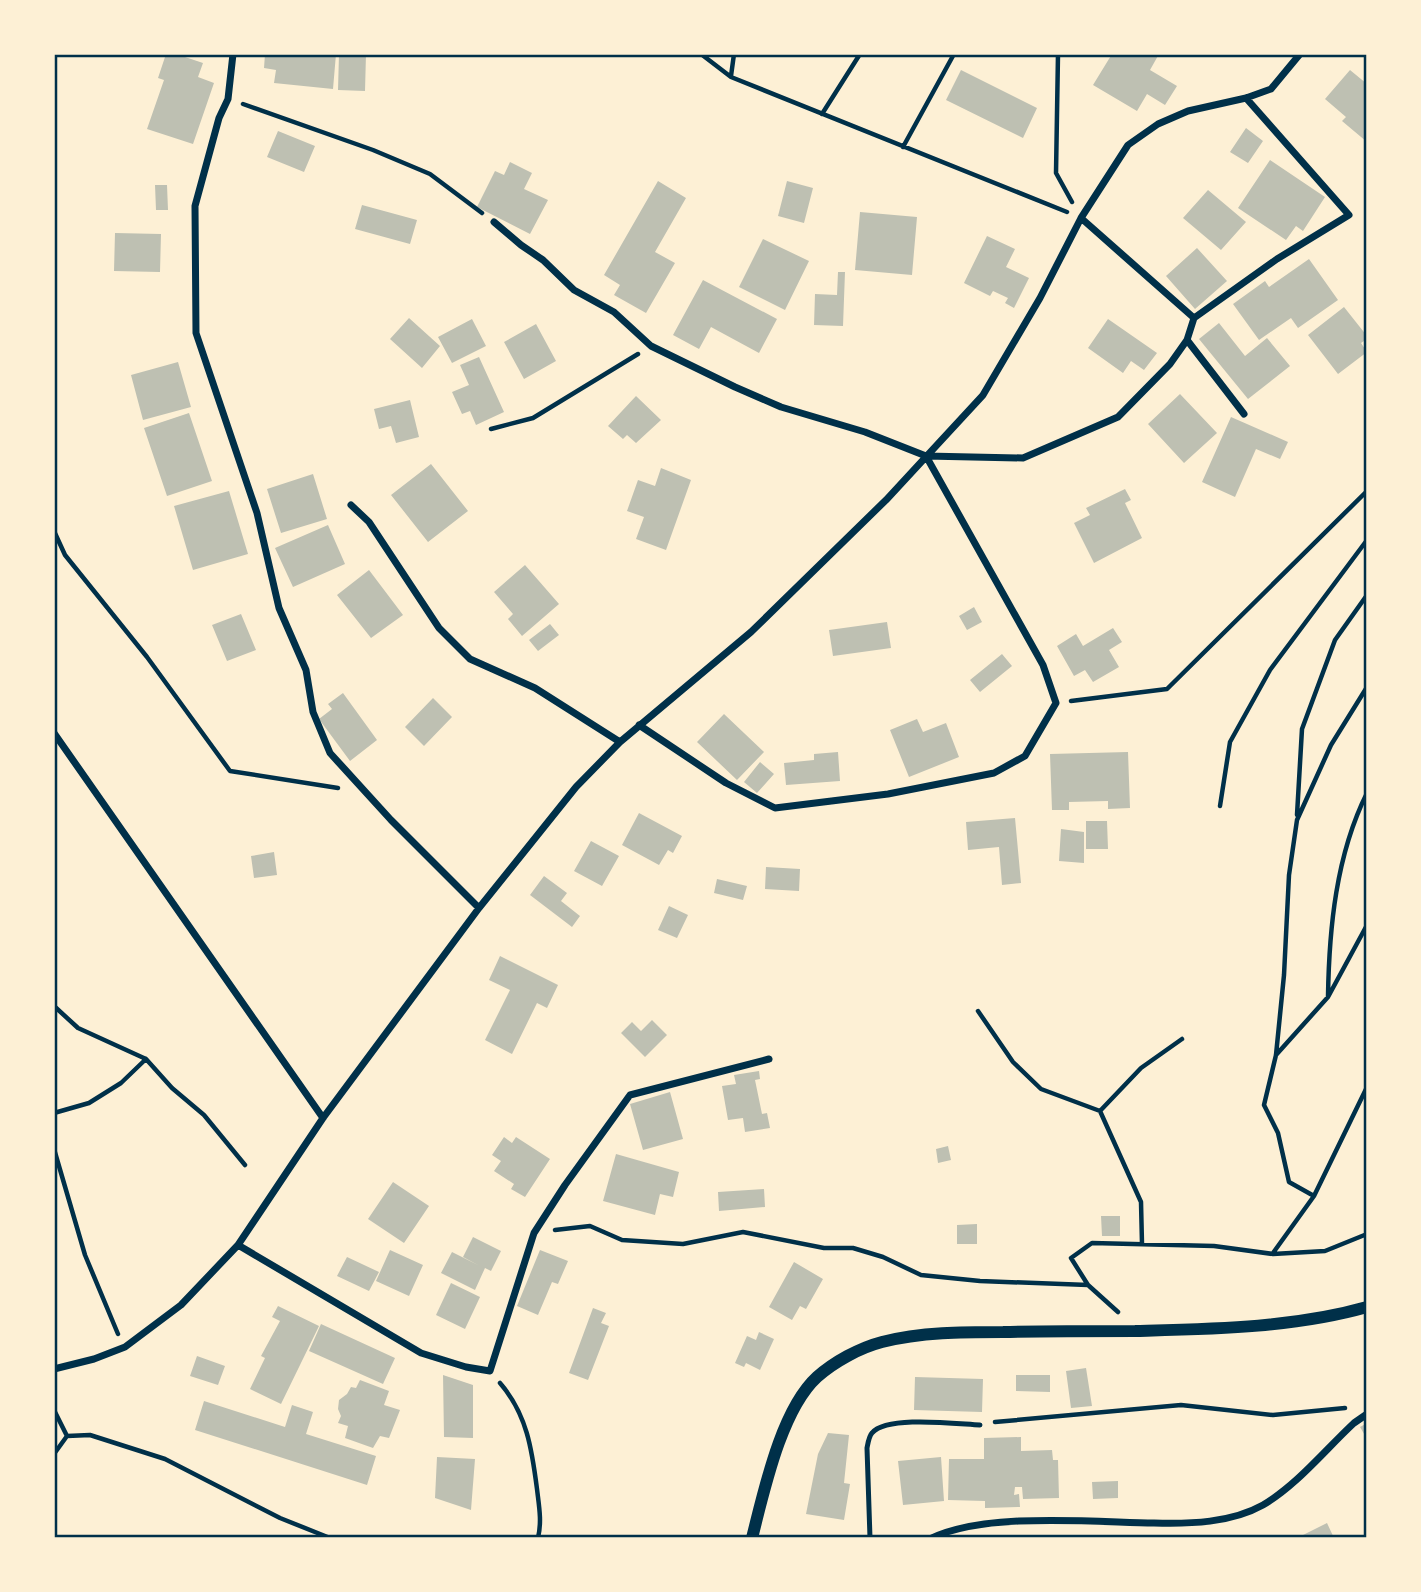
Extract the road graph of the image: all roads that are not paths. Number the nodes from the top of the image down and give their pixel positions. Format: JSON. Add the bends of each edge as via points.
{"nodes":[{"id":1,"x":233,"y":54,"type":"edge"},
{"id":2,"x":1300,"y":54,"type":"edge"},
{"id":3,"x":1246,"y":98,"type":"junction"},
{"id":4,"x":1081,"y":218,"type":"junction"},
{"id":5,"x":494,"y":222,"type":"road end"},
{"id":6,"x":1194,"y":318,"type":"junction"},
{"id":7,"x":1187,"y":340,"type":"junction"},
{"id":8,"x":1244,"y":414,"type":"dead end"},
{"id":9,"x":926,"y":456,"type":"junction"},
{"id":10,"x":351,"y":505,"type":"dead end"},
{"id":11,"x":639,"y":725,"type":"junction"},
{"id":12,"x":54,"y":733,"type":"edge"},
{"id":13,"x":620,"y":743,"type":"junction"},
{"id":14,"x":479,"y":908,"type":"junction"},
{"id":15,"x":769,"y":1059,"type":"dead end"},
{"id":16,"x":323,"y":1118,"type":"junction"},
{"id":17,"x":239,"y":1245,"type":"junction"},
{"id":18,"x":1367,"y":1307,"type":"edge"},
{"id":19,"x":54,"y":1369,"type":"edge"},
{"id":20,"x":1367,"y":1415,"type":"edge"},
{"id":21,"x":980,"y":1424,"type":"road end"},
{"id":22,"x":752,"y":1538,"type":"edge"},
{"id":23,"x":870,"y":1538,"type":"edge"},
{"id":24,"x":932,"y":1538,"type":"edge"}],
"edges":[{"from":1,"to":14,"type":"street","via":[[228,99],[195,206],[196,333],[257,513],[279,608],[306,670],[313,712],[330,753]]},
{"from":2,"to":3,"type":"street","via":[[1271,89]]},
{"from":3,"to":4,"type":"street","via":[[1188,111],[1128,145]]},
{"from":3,"to":6,"type":"street","via":[[1349,215]]},
{"from":4,"to":6,"type":"street"},
{"from":4,"to":9,"type":"street","via":[[983,395]]},
{"from":5,"to":9,"type":"street","via":[[574,290],[614,312],[651,346],[781,407]]},
{"from":6,"to":7,"type":"street"},
{"from":7,"to":8,"type":"street"},
{"from":7,"to":9,"type":"street","via":[[1118,417],[1023,458]]},
{"from":9,"to":11,"type":"street","via":[[751,632]]},
{"from":9,"to":11,"type":"street","via":[[1043,665],[1056,703],[1025,756],[994,773],[888,794],[775,808],[726,783]]},
{"from":10,"to":13,"type":"street","via":[[369,522],[439,628],[470,659],[535,688]]},
{"from":11,"to":13,"type":"street"},
{"from":12,"to":16,"type":"street"},
{"from":13,"to":14,"type":"street","via":[[576,787]]},
{"from":14,"to":16,"type":"street"},
{"from":15,"to":17,"type":"street","via":[[630,1094],[534,1233],[490,1371],[421,1353]]},
{"from":16,"to":17,"type":"street"},
{"from":17,"to":19,"type":"street","via":[[181,1305],[125,1347]]},
{"from":18,"to":22,"type":"street","via":[[1290,1322],[1139,1331],[960,1332],[880,1342],[845,1357],[816,1378],[794,1409],[766,1482]]},
{"from":20,"to":24,"type":"street","via":[[1283,1491],[1241,1515],[1177,1524],[1016,1521],[956,1528]]},
{"from":21,"to":23,"type":"lane","via":[[891,1424],[870,1434]]}]}
